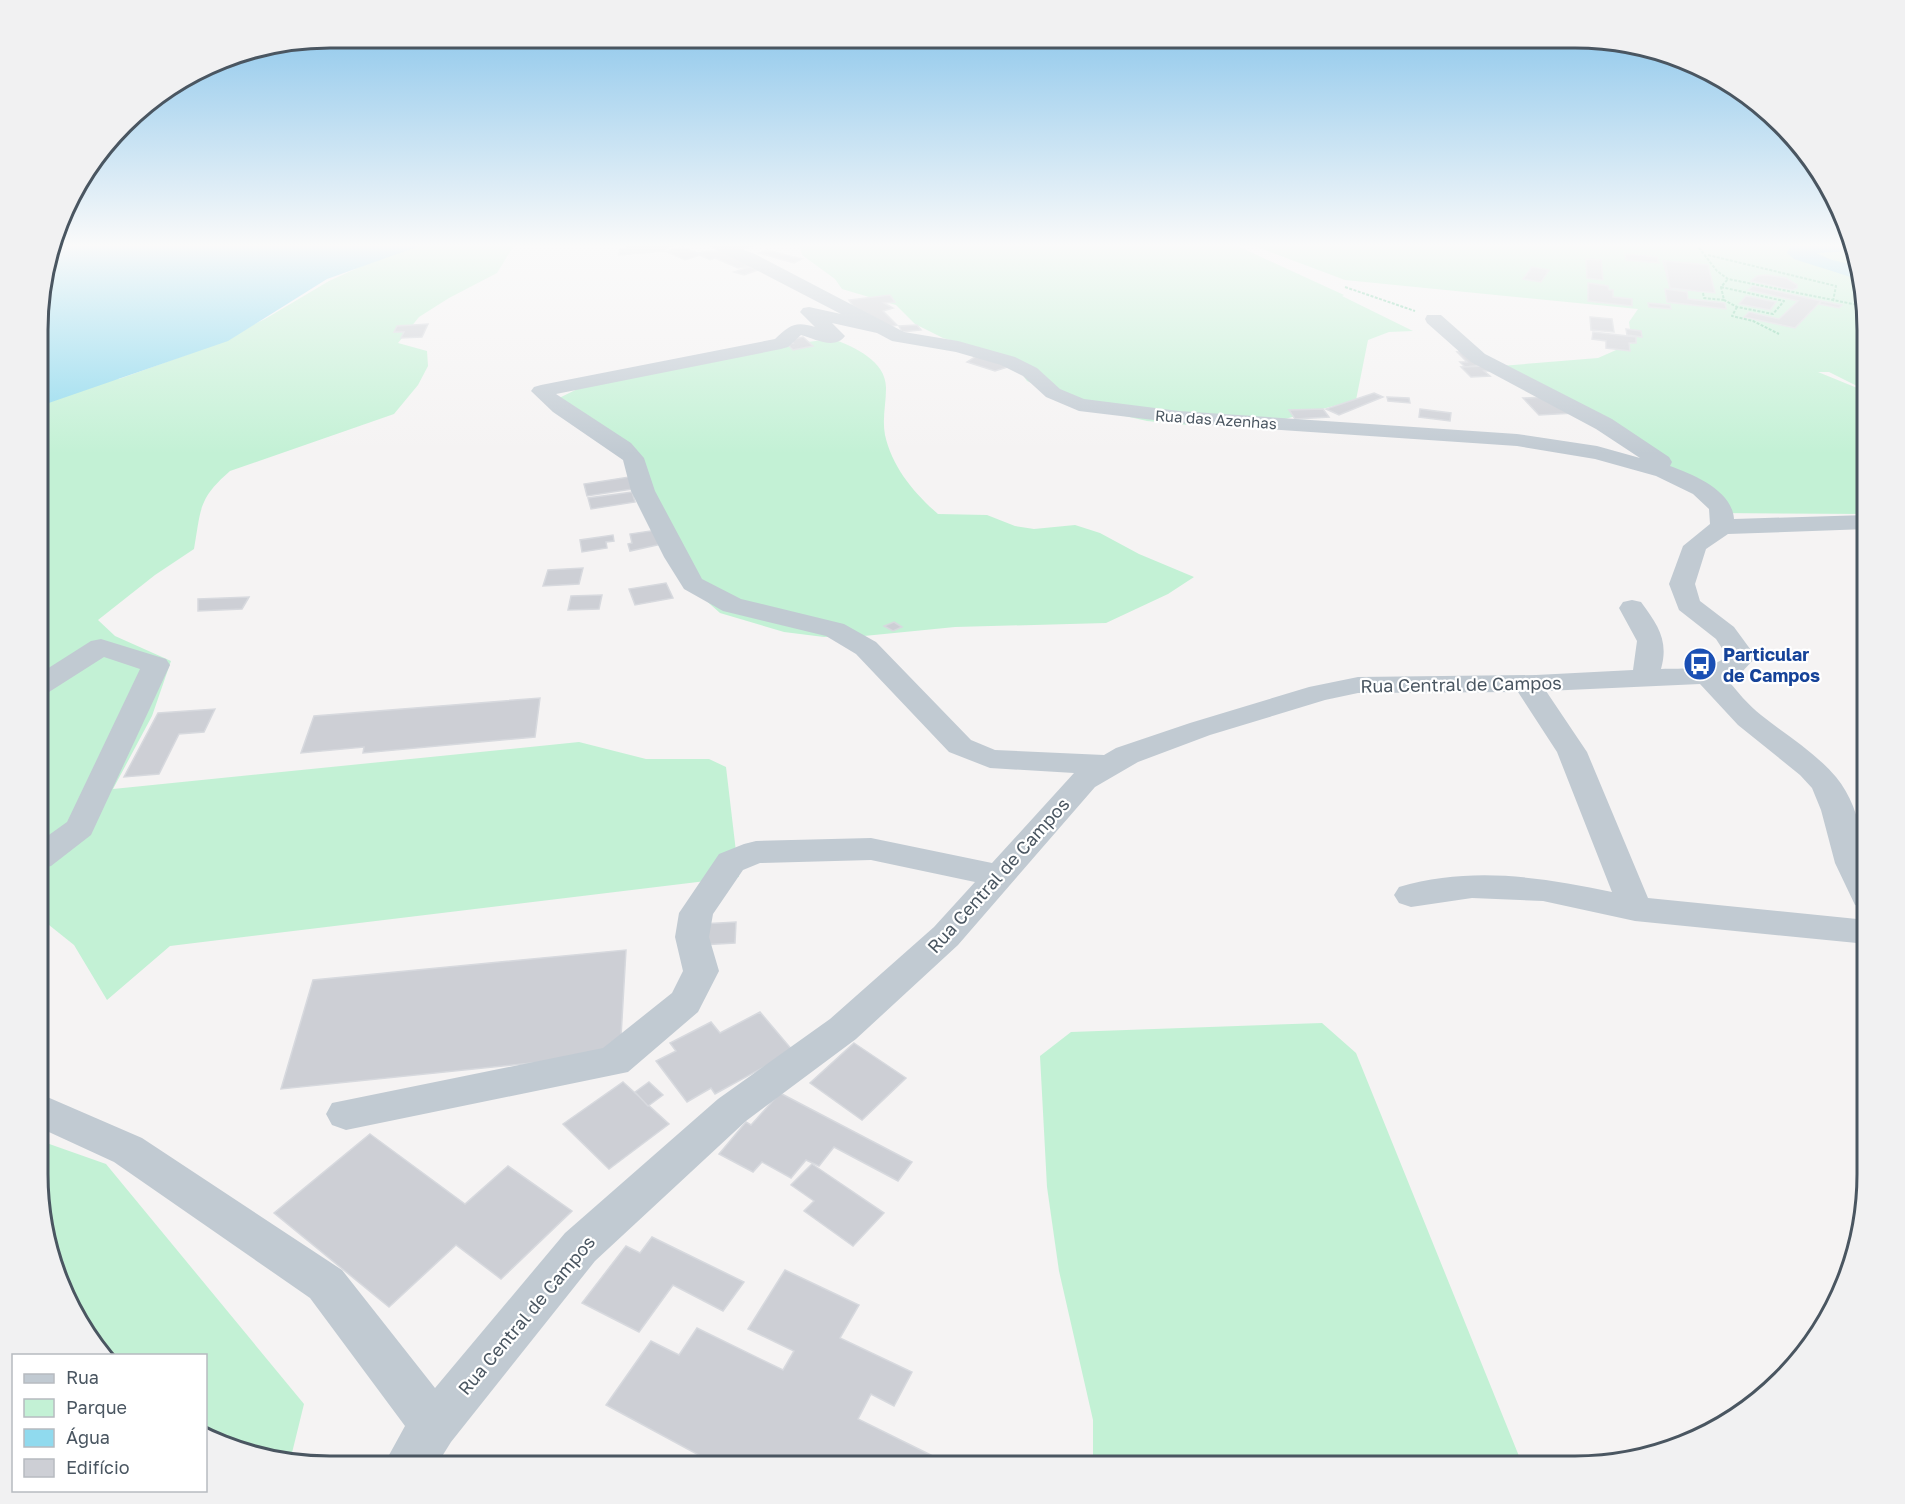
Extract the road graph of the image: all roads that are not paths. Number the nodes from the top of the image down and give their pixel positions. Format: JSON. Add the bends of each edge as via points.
{"nodes":[{"id":1,"x":811,"y":314,"type":"edge"},
{"id":2,"x":819,"y":314,"type":"edge"},
{"id":3,"x":854,"y":314,"type":"edge"},
{"id":4,"x":1434,"y":319,"type":"road end"},
{"id":5,"x":880,"y":328,"type":"junction"},
{"id":6,"x":1701,"y":489,"type":"junction"},
{"id":7,"x":1857,"y":522,"type":"edge"},
{"id":8,"x":1722,"y":527,"type":"junction"},
{"id":9,"x":1632,"y":608,"type":"dead end"},
{"id":10,"x":1707,"y":675,"type":"junction"},
{"id":11,"x":1644,"y":678,"type":"junction"},
{"id":12,"x":48,"y":680,"type":"edge"},
{"id":13,"x":1526,"y":683,"type":"junction"},
{"id":14,"x":1108,"y":765,"type":"junction"},
{"id":15,"x":48,"y":851,"type":"edge"},
{"id":16,"x":1000,"y":876,"type":"junction"},
{"id":17,"x":1857,"y":876,"type":"edge"},
{"id":18,"x":1411,"y":895,"type":"dead end"},
{"id":19,"x":1635,"y":909,"type":"junction"},
{"id":20,"x":1857,"y":931,"type":"edge"},
{"id":21,"x":48,"y":1113,"type":"edge"},
{"id":22,"x":345,"y":1114,"type":"dead end"},
{"id":23,"x":434,"y":1425,"type":"junction"},
{"id":24,"x":414,"y":1456,"type":"edge"}],
"edges":[{"from":1,"to":14,"type":"street","via":[[836,336],[830,338],[798,328],[781,343],[541,391],[633,458],[643,491],[693,584],[732,605],[835,630],[866,648],[946,733],[960,746],[980,755],[1023,763]]},
{"from":2,"to":5,"type":"street"},
{"from":3,"to":5,"type":"street","name":"Rua das Azenhas"},
{"from":4,"to":6,"type":"street","via":[[1478,358],[1604,424]]},
{"from":5,"to":6,"type":"street","name":"Rua das Azenhas","via":[[899,337],[1008,361],[1030,372],[1053,393],[1095,408],[1517,440],[1597,453],[1664,471]]},
{"from":6,"to":8,"type":"street","name":"Rua das Azenhas","via":[[1721,507]]},
{"from":7,"to":8,"type":"street"},
{"from":8,"to":10,"type":"street","name":"Rua Central de Campos","via":[[1695,546],[1682,584],[1688,604],[1725,633],[1742,657],[1729,669]]},
{"from":9,"to":11,"type":"street","via":[[1651,632],[1653,652]]},
{"from":10,"to":11,"type":"street","name":"Rua Central de Campos"},
{"from":10,"to":17,"type":"street","via":[[1748,719],[1811,768],[1826,785]]},
{"from":11,"to":13,"type":"street","name":"Rua Central de Campos"},
{"from":12,"to":15,"type":"street","via":[[101,647],[156,665],[80,828]]},
{"from":13,"to":14,"type":"street","name":"Rua Central de Campos","via":[[1359,685],[1200,729]]},
{"from":13,"to":19,"type":"street","via":[[1572,752]]},
{"from":14,"to":16,"type":"street","name":"Rua Central de Campos","via":[[1084,780]]},
{"from":16,"to":22,"type":"street","via":[[871,849],[756,852],[731,862],[696,913],[692,937],[701,971],[685,1002],[614,1061]]},
{"from":16,"to":23,"type":"street","name":"Rua Central de Campos","via":[[946,936],[843,1029],[732,1110],[580,1247]]},
{"from":18,"to":19,"type":"street","via":[[1472,886],[1543,889]]},
{"from":19,"to":20,"type":"street"},
{"from":21,"to":23,"type":"street","via":[[128,1149],[326,1284]]},
{"from":23,"to":24,"type":"street","name":"Rua Central de Campos"}]}
